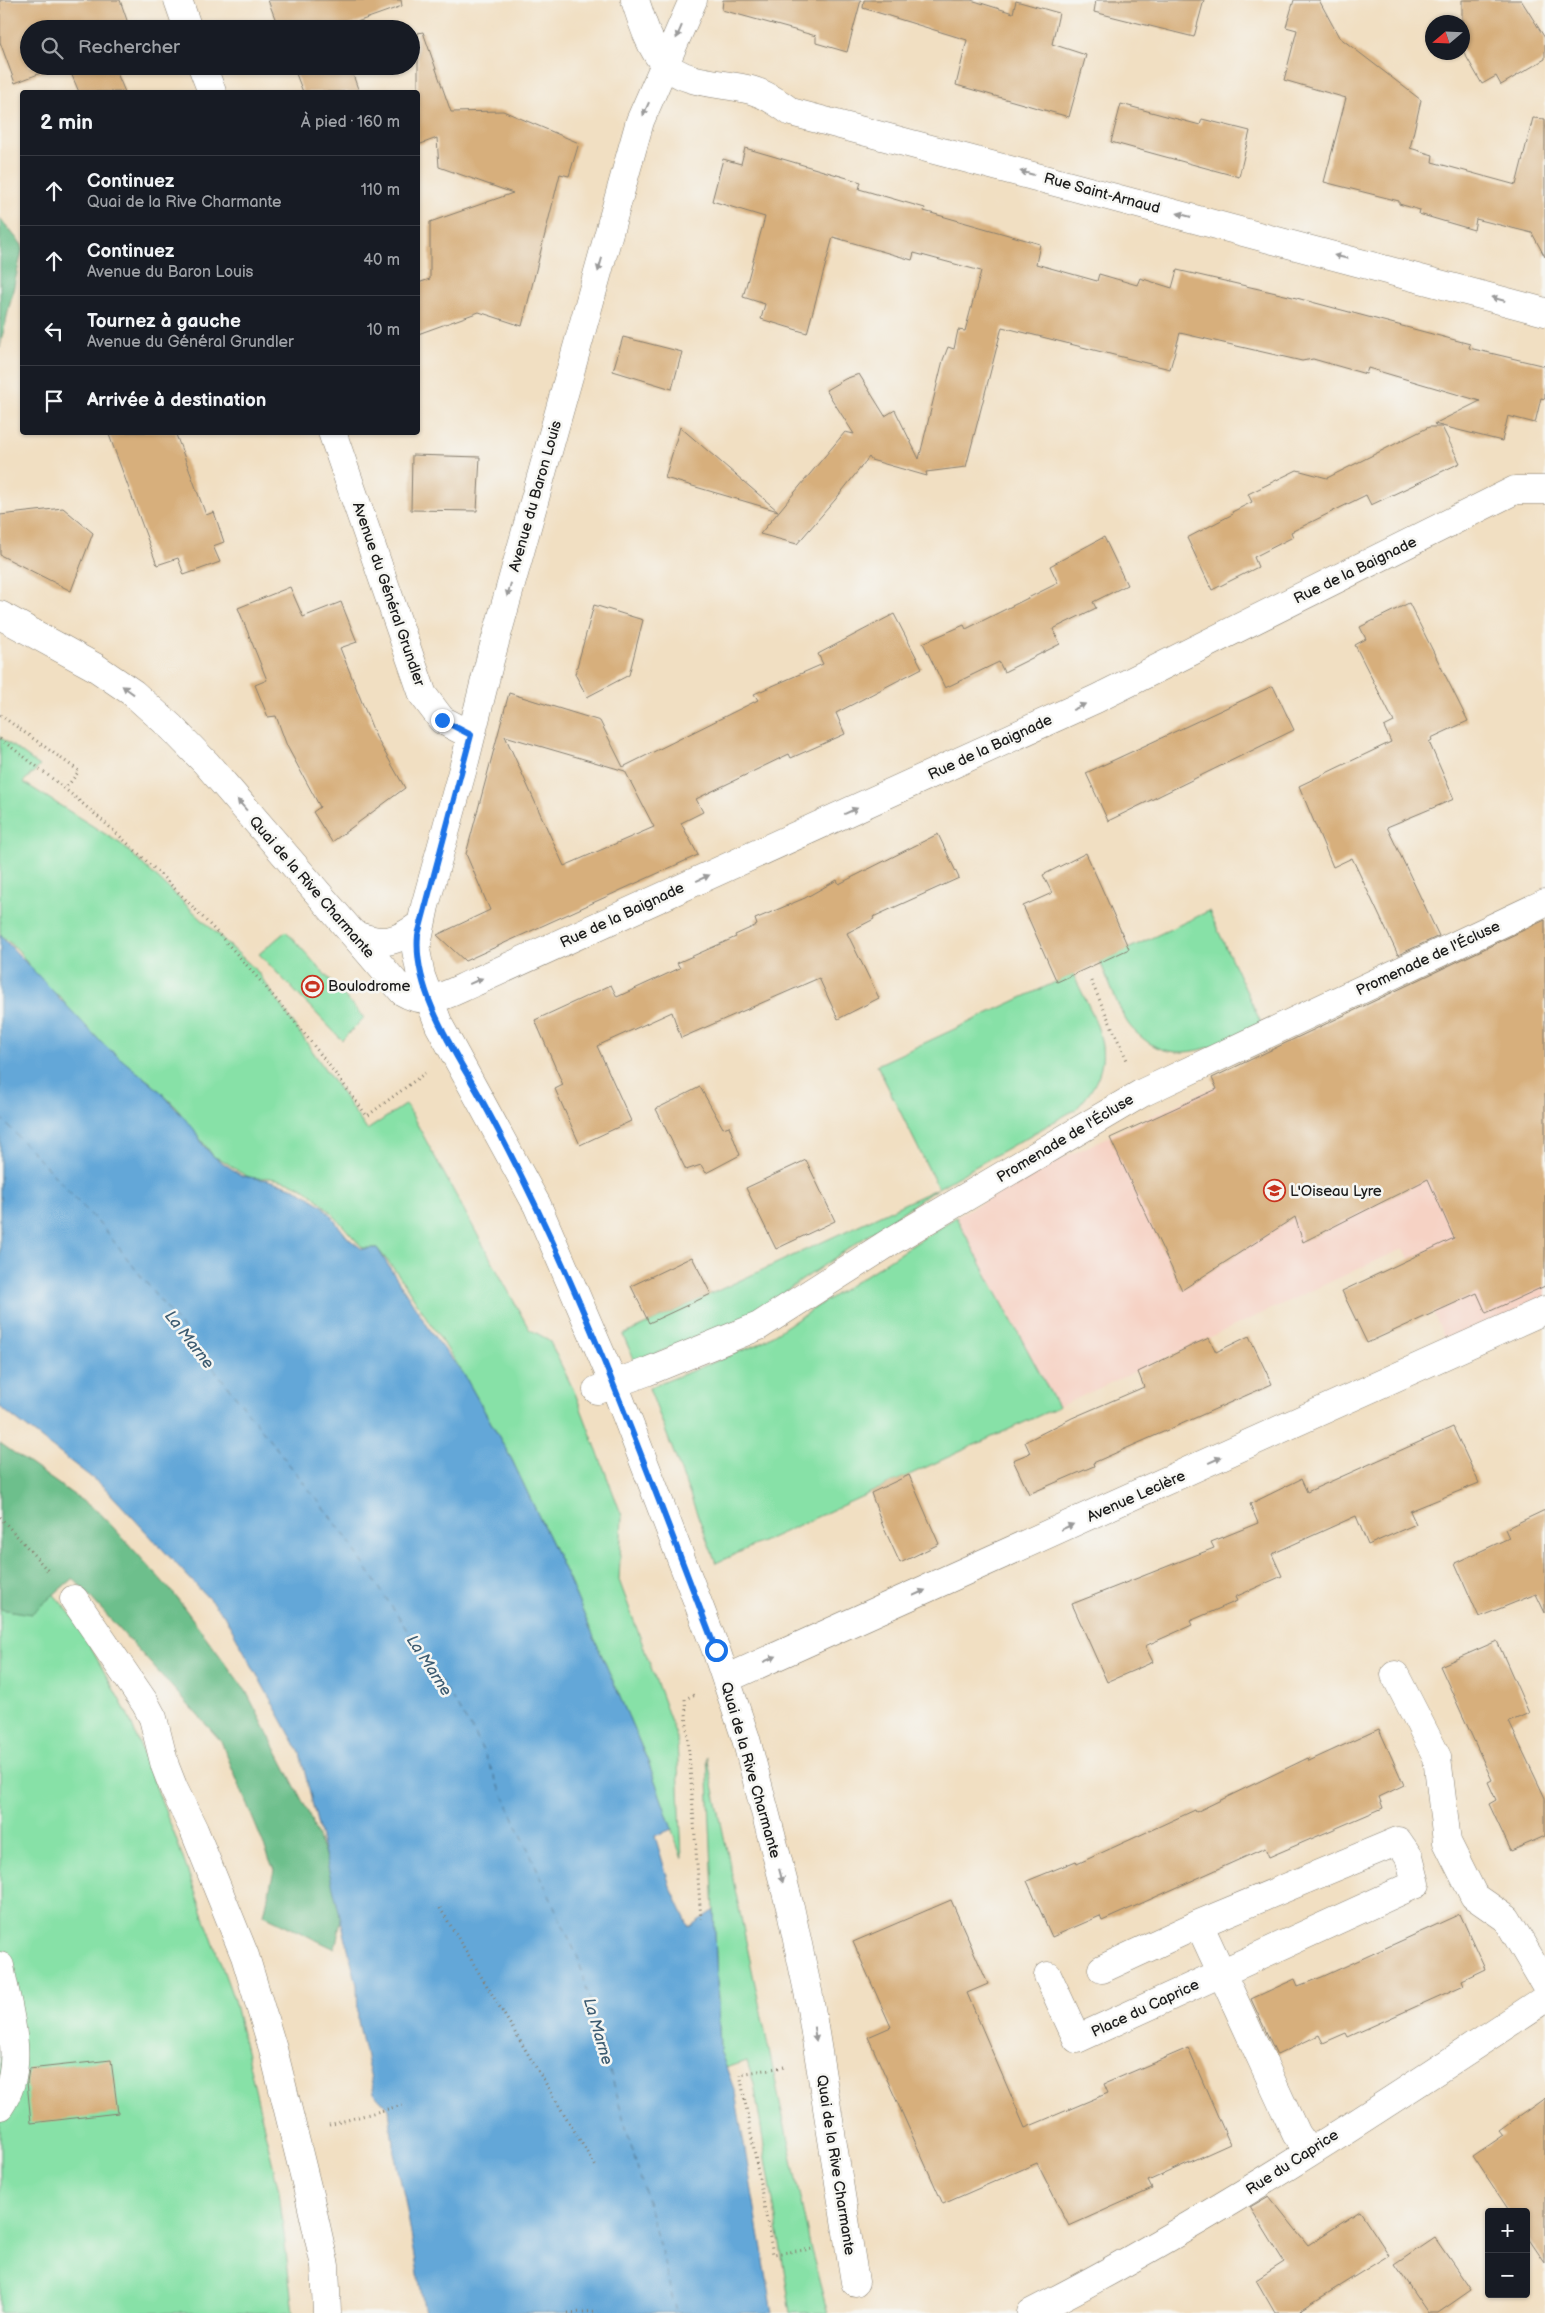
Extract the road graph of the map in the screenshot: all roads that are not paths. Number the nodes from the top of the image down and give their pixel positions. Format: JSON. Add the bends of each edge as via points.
{"nodes":[{"id":1,"x":178,"y":0,"type":"edge"},
{"id":2,"x":635,"y":0,"type":"edge"},
{"id":3,"x":693,"y":0,"type":"edge"},
{"id":4,"x":185,"y":20,"type":"edge"},
{"id":5,"x":665,"y":64,"type":"junction"},
{"id":6,"x":205,"y":75,"type":"edge"},
{"id":7,"x":211,"y":90,"type":"edge"},
{"id":8,"x":1545,"y":312,"type":"edge"},
{"id":9,"x":333,"y":435,"type":"edge"},
{"id":10,"x":1545,"y":490,"type":"edge"},
{"id":11,"x":0,"y":615,"type":"edge"},
{"id":12,"x":471,"y":735,"type":"junction"},
{"id":13,"x":1545,"y":903,"type":"edge"},
{"id":14,"x":421,"y":924,"type":"junction"},
{"id":15,"x":353,"y":934,"type":"junction"},
{"id":16,"x":430,"y":1000,"type":"junction"},
{"id":17,"x":1545,"y":1310,"type":"edge"},
{"id":18,"x":605,"y":1387,"type":"junction"},
{"id":19,"x":74,"y":1600,"type":"road end"},
{"id":20,"x":1395,"y":1675,"type":"dead end"},
{"id":21,"x":726,"y":1679,"type":"junction"},
{"id":22,"x":1447,"y":1842,"type":"junction"},
{"id":23,"x":1403,"y":1849,"type":"junction"},
{"id":24,"x":1199,"y":1924,"type":"junction"},
{"id":25,"x":0,"y":1966,"type":"edge"},
{"id":26,"x":1102,"y":1970,"type":"dead end"},
{"id":27,"x":1221,"y":1972,"type":"junction"},
{"id":28,"x":1048,"y":1976,"type":"dead end"},
{"id":29,"x":1545,"y":1984,"type":"edge"},
{"id":30,"x":1545,"y":1998,"type":"edge"},
{"id":31,"x":0,"y":2106,"type":"edge"},
{"id":32,"x":1308,"y":2151,"type":"junction"},
{"id":33,"x":855,"y":2282,"type":"road end"},
{"id":34,"x":327,"y":2313,"type":"edge"},
{"id":35,"x":1031,"y":2313,"type":"edge"}],
"edges":[{"from":1,"to":4,"type":"street"},
{"from":2,"to":5,"type":"street","via":[[652,44]]},
{"from":3,"to":5,"type":"street","name":"Avenue du Baron Louis","one_way":true},
{"from":8,"to":5,"type":"street","name":"Rue Saint-Arnaud","one_way":true,"via":[[792,112],[752,90],[691,79]]},
{"from":5,"to":12,"type":"street","name":"Avenue du Baron Louis","one_way":true,"via":[[640,120]]},
{"from":6,"to":7,"type":"street"},
{"from":9,"to":12,"type":"street","name":"Avenue du Général Grundler","via":[[423,695],[442,720]]},
{"from":16,"to":10,"type":"street","name":"Rue de la Baignade","one_way":true,"via":[[1096,698],[1515,490]]},
{"from":15,"to":11,"type":"street","name":"Quai de la Rive Charmante","one_way":true,"via":[[206,763],[171,727],[133,693],[95,667]]},
{"from":12,"to":14,"type":"street","name":"Avenue du Baron Louis"},
{"from":13,"to":18,"type":"street","name":"Promenade de l'Écluse","via":[[1142,1093],[890,1242],[758,1326]]},
{"from":14,"to":15,"type":"street","via":[[403,937],[384,942]]},
{"from":14,"to":16,"type":"street","name":"Avenue du Baron Louis","via":[[416,950]]},
{"from":15,"to":16,"type":"street","name":"Quai de la Rive Charmante","via":[[403,992],[422,1001]]},
{"from":16,"to":18,"type":"street","name":"Quai de la Rive Charmante","via":[[439,1025],[537,1205]]},
{"from":21,"to":17,"type":"street","name":"Avenue Leclère","one_way":true},
{"from":18,"to":21,"type":"street","name":"Quai de la Rive Charmante"},
{"from":19,"to":34,"type":"street","via":[[153,1718],[165,1766],[245,1956],[273,2049],[310,2199],[325,2266]]},
{"from":20,"to":22,"type":"street","via":[[1437,1757]]},
{"from":21,"to":33,"type":"street","name":"Quai de la Rive Charmante","one_way":true,"via":[[790,1907],[809,1996]]},
{"from":22,"to":23,"type":"street"},
{"from":22,"to":29,"type":"street","via":[[1474,1896],[1507,1919]]},
{"from":23,"to":24,"type":"street"},
{"from":23,"to":27,"type":"street","name":"Place du Caprice","via":[[1416,1884]]},
{"from":24,"to":26,"type":"street"},
{"from":24,"to":27,"type":"street"},
{"from":25,"to":31,"type":"street","via":[[16,2057],[9,2093]]},
{"from":27,"to":28,"type":"street","name":"Place du Caprice","via":[[1077,2039]]},
{"from":27,"to":32,"type":"street","via":[[1296,2134]]},
{"from":30,"to":32,"type":"street","name":"Rue du Caprice"},
{"from":32,"to":35,"type":"street","name":"Rue du Caprice","via":[[1242,2195]]}]}
